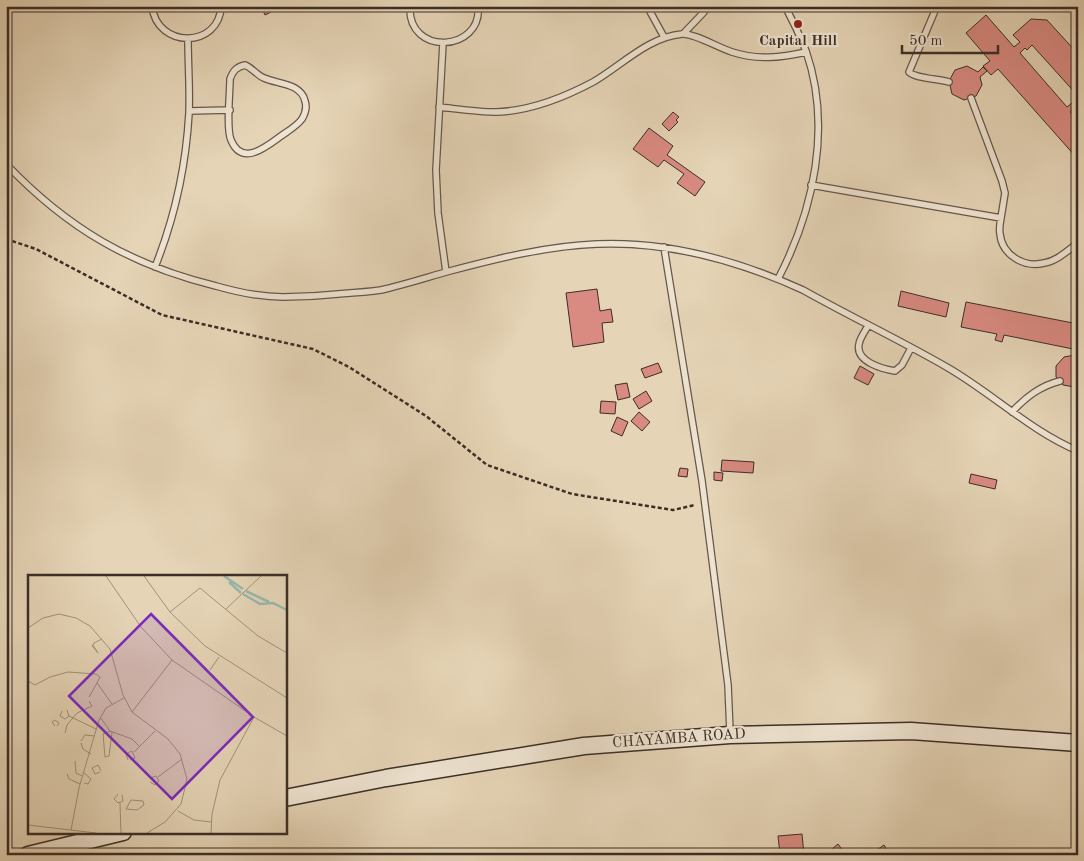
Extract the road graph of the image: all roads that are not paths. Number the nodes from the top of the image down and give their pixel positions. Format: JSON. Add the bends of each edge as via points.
{"nodes":[{"id":1,"x":152,"y":6,"type":"edge"},
{"id":2,"x":221,"y":6,"type":"edge"},
{"id":3,"x":410,"y":6,"type":"edge"},
{"id":4,"x":478,"y":6,"type":"edge"},
{"id":5,"x":648,"y":6,"type":"edge"},
{"id":6,"x":706,"y":6,"type":"edge"},
{"id":7,"x":786,"y":6,"type":"edge"},
{"id":8,"x":937,"y":6,"type":"edge"},
{"id":9,"x":684,"y":33,"type":"junction"},
{"id":10,"x":664,"y":37,"type":"junction"},
{"id":11,"x":188,"y":39,"type":"junction"},
{"id":12,"x":443,"y":44,"type":"junction"},
{"id":13,"x":806,"y":52,"type":"junction"},
{"id":14,"x":949,"y":82,"type":"dead end"},
{"id":15,"x":971,"y":98,"type":"dead end"},
{"id":16,"x":439,"y":108,"type":"junction"},
{"id":17,"x":230,"y":110,"type":"junction"},
{"id":18,"x":189,"y":111,"type":"junction"},
{"id":19,"x":6,"y":164,"type":"edge"},
{"id":20,"x":812,"y":185,"type":"junction"},
{"id":21,"x":1001,"y":218,"type":"junction"},
{"id":22,"x":1078,"y":243,"type":"edge"},
{"id":23,"x":664,"y":247,"type":"junction"},
{"id":24,"x":155,"y":267,"type":"junction"},
{"id":25,"x":446,"y":272,"type":"junction"},
{"id":26,"x":778,"y":279,"type":"junction"},
{"id":27,"x":868,"y":326,"type":"junction"},
{"id":28,"x":911,"y":348,"type":"junction"},
{"id":29,"x":1060,"y":381,"type":"dead end"},
{"id":30,"x":1012,"y":412,"type":"junction"},
{"id":31,"x":1078,"y":451,"type":"edge"},
{"id":32,"x":730,"y":735,"type":"junction"},
{"id":33,"x":1078,"y":743,"type":"edge"},
{"id":34,"x":286,"y":798,"type":"edge"},
{"id":35,"x":115,"y":834,"type":"edge"},
{"id":36,"x":28,"y":855,"type":"edge"}],
"edges":[{"from":1,"to":11,"type":"lane","via":[[158,25],[166,33]]},
{"from":2,"to":11,"type":"lane","via":[[217,22],[210,31]]},
{"from":3,"to":12,"type":"lane","via":[[412,22],[419,33],[430,41]]},
{"from":4,"to":12,"type":"lane","via":[[475,23],[468,34]]},
{"from":5,"to":10,"type":"lane"},
{"from":6,"to":9,"type":"lane"},
{"from":7,"to":13,"type":"lane"},
{"from":8,"to":14,"type":"lane","via":[[908,72]]},
{"from":9,"to":10,"type":"lane"},
{"from":9,"to":13,"type":"lane","via":[[748,56],[783,58]]},
{"from":10,"to":16,"type":"lane","via":[[561,98],[524,109],[496,112]]},
{"from":11,"to":18,"type":"lane"},
{"from":12,"to":16,"type":"lane"},
{"from":13,"to":20,"type":"lane","via":[[814,85],[819,132]]},
{"from":15,"to":21,"type":"lane","via":[[1002,181]]},
{"from":16,"to":25,"type":"lane","via":[[436,170]]},
{"from":17,"to":17,"type":"lane","via":[[230,79],[233,70],[245,65],[263,77],[300,92],[306,110],[296,125],[254,153],[243,153],[235,147],[230,138]]},
{"from":17,"to":18,"type":"lane"},
{"from":18,"to":24,"type":"lane","via":[[175,210]]},
{"from":19,"to":24,"type":"lane","via":[[50,206],[82,229],[119,252]]},
{"from":20,"to":21,"type":"lane"},
{"from":20,"to":26,"type":"lane","via":[[803,223]]},
{"from":21,"to":22,"type":"lane","via":[[1001,241],[1019,262],[1044,264]]},
{"from":23,"to":25,"type":"lane","via":[[636,243],[570,246]]},
{"from":23,"to":26,"type":"lane"},
{"from":23,"to":32,"type":"lane","via":[[704,503],[728,685]]},
{"from":24,"to":25,"type":"lane","via":[[190,280],[282,297],[379,290]]},
{"from":26,"to":27,"type":"lane"},
{"from":27,"to":28,"type":"lane"},
{"from":27,"to":28,"type":"lane","via":[[859,345],[860,354],[867,361],[895,371]]},
{"from":28,"to":30,"type":"lane","via":[[950,369]]},
{"from":29,"to":30,"type":"lane","via":[[1033,392]]},
{"from":30,"to":31,"type":"lane"},
{"from":32,"to":33,"type":"main road","name":"CHAYAMBA ROAD","via":[[911,731]]},
{"from":32,"to":34,"type":"main road","name":"CHAYAMBA ROAD","via":[[584,746]]},
{"from":35,"to":36,"type":"main road"}]}
